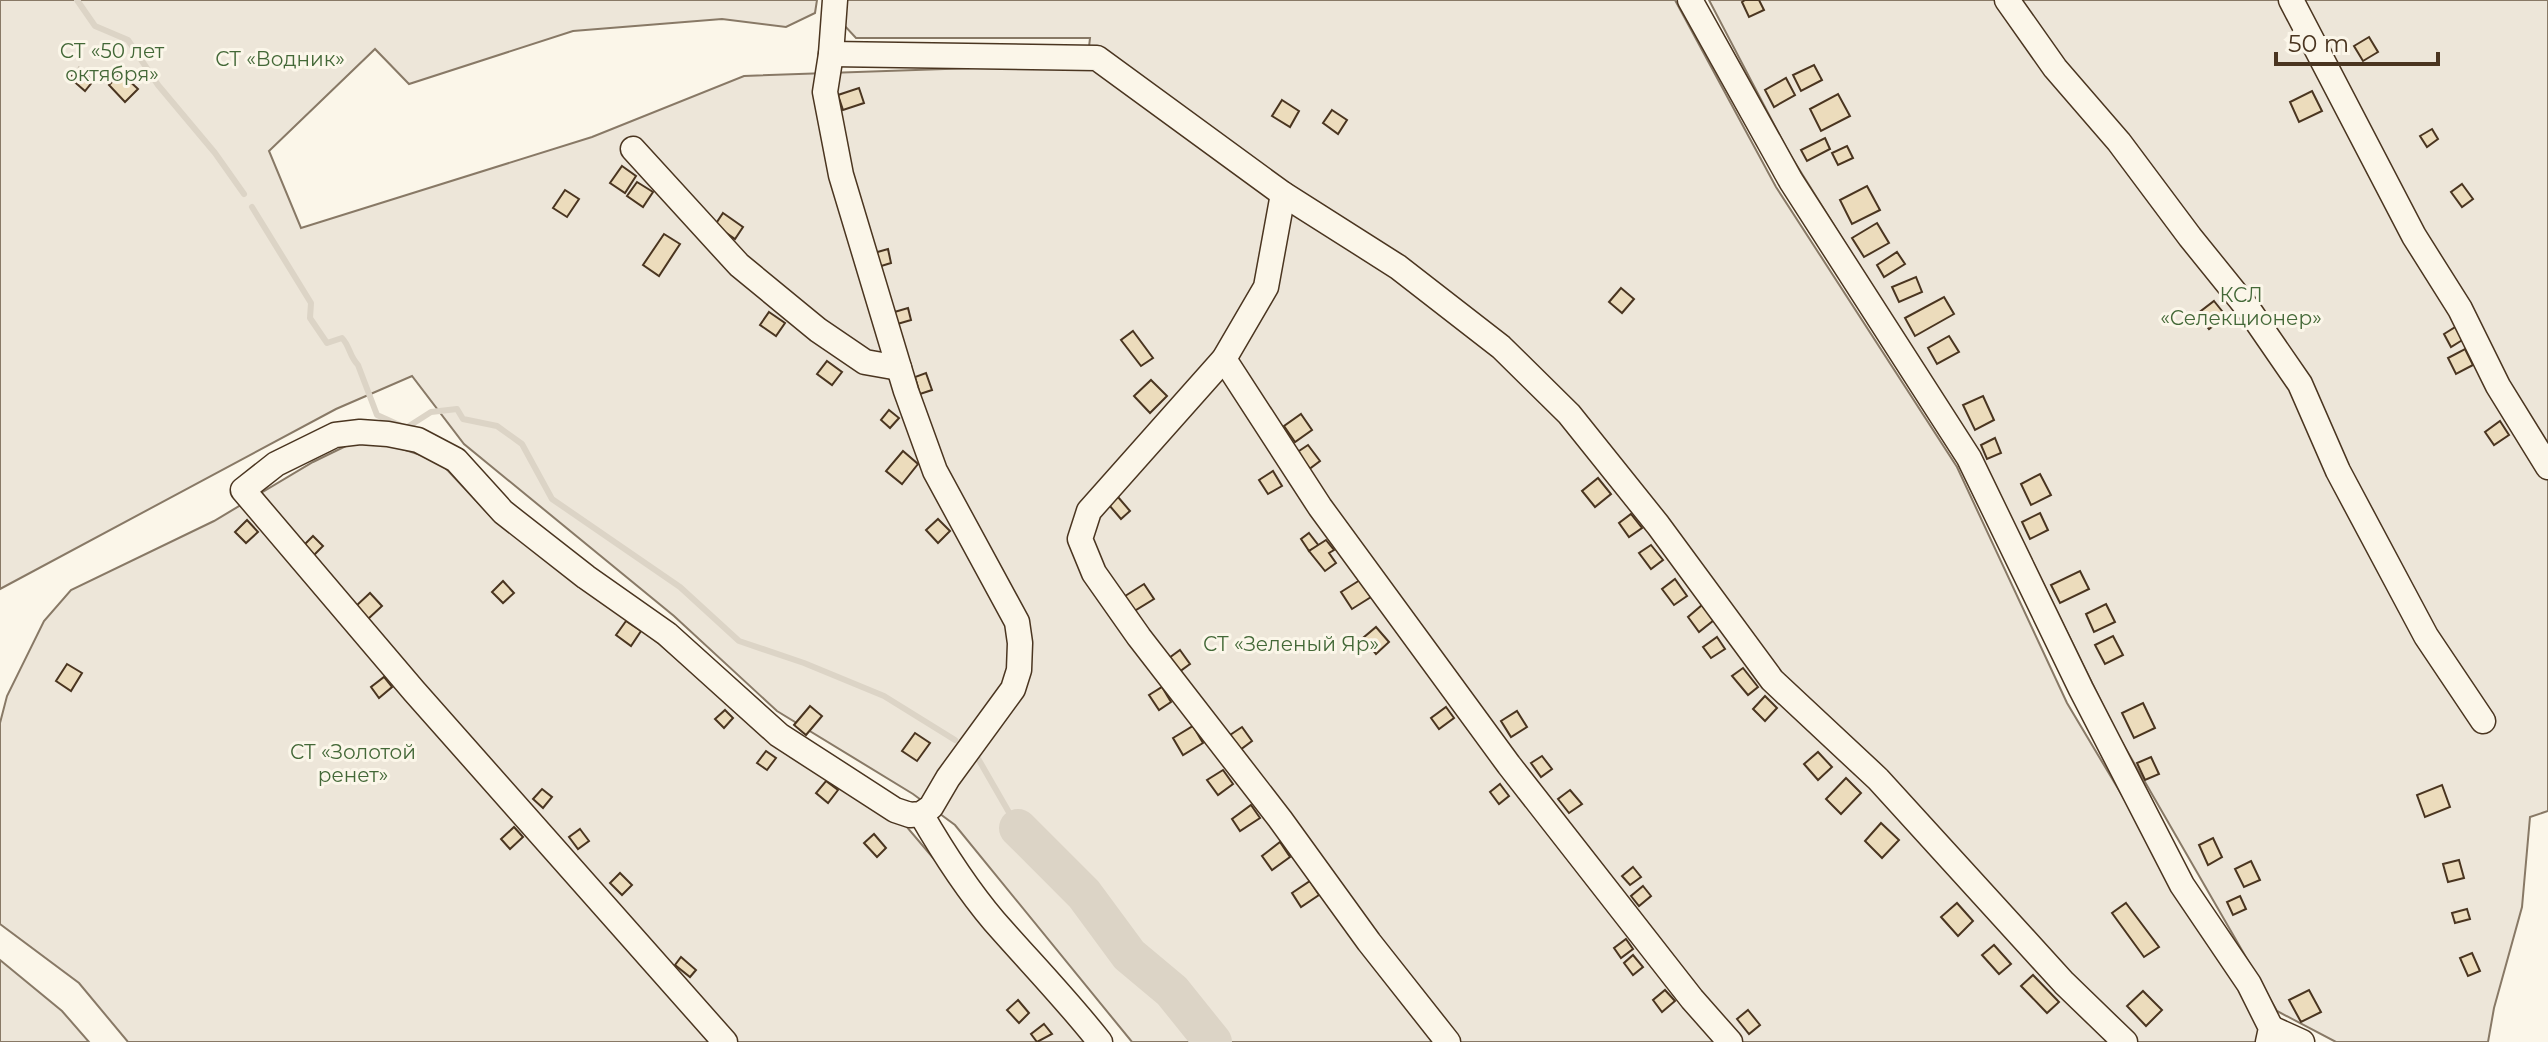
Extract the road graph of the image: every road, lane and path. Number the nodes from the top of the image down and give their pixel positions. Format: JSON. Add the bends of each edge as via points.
{"nodes":[{"id":1,"x":835,"y":0,"type":"edge"},
{"id":2,"x":1690,"y":0,"type":"edge"},
{"id":3,"x":2007,"y":0,"type":"edge"},
{"id":4,"x":2291,"y":0,"type":"edge"},
{"id":5,"x":831,"y":54,"type":"junction"},
{"id":6,"x":633,"y":149,"type":"dead end"},
{"id":7,"x":1283,"y":194,"type":"junction"},
{"id":8,"x":1224,"y":359,"type":"junction"},
{"id":9,"x":899,"y":368,"type":"junction"},
{"id":10,"x":2548,"y":467,"type":"edge"},
{"id":11,"x":2483,"y":721,"type":"dead end"},
{"id":12,"x":921,"y":814,"type":"junction"},
{"id":13,"x":2270,"y":1035,"type":"edge"},
{"id":14,"x":725,"y":1042,"type":"edge"},
{"id":15,"x":1100,"y":1042,"type":"edge"},
{"id":16,"x":1448,"y":1042,"type":"edge"},
{"id":17,"x":1730,"y":1042,"type":"edge"},
{"id":18,"x":2125,"y":1042,"type":"edge"},
{"id":19,"x":2302,"y":1042,"type":"edge"}],
"edges":[{"from":1,"to":5,"type":"street"},
{"from":2,"to":13,"type":"street","via":[[1791,181],[1969,458],[2182,885],[2249,984]]},
{"from":3,"to":11,"type":"street","via":[[2055,68],[2249,310],[2300,384],[2338,471],[2426,636]]},
{"from":4,"to":10,"type":"street","via":[[2414,236]]},
{"from":5,"to":7,"type":"street","via":[[1097,58]]},
{"from":5,"to":9,"type":"street","via":[[825,92],[841,175]]},
{"from":6,"to":9,"type":"street","via":[[739,265],[865,362]]},
{"from":7,"to":8,"type":"street","via":[[1266,287]]},
{"from":7,"to":18,"type":"street","via":[[1398,267],[1501,347],[1569,414],[1772,680],[1878,779],[2064,983]]},
{"from":8,"to":16,"type":"street","via":[[1089,511],[1080,539],[1094,573],[1139,637]]},
{"from":8,"to":17,"type":"street","via":[[1320,507],[1509,765]]},
{"from":9,"to":12,"type":"street","via":[[935,471],[1017,622],[1020,643],[1013,689]]},
{"from":12,"to":14,"type":"street","via":[[895,810],[779,735],[667,634],[503,512],[456,460],[418,440],[360,432],[335,435],[276,464],[243,490]]},
{"from":12,"to":15,"type":"street","via":[[973,895]]},
{"from":13,"to":19,"type":"street"}]}
